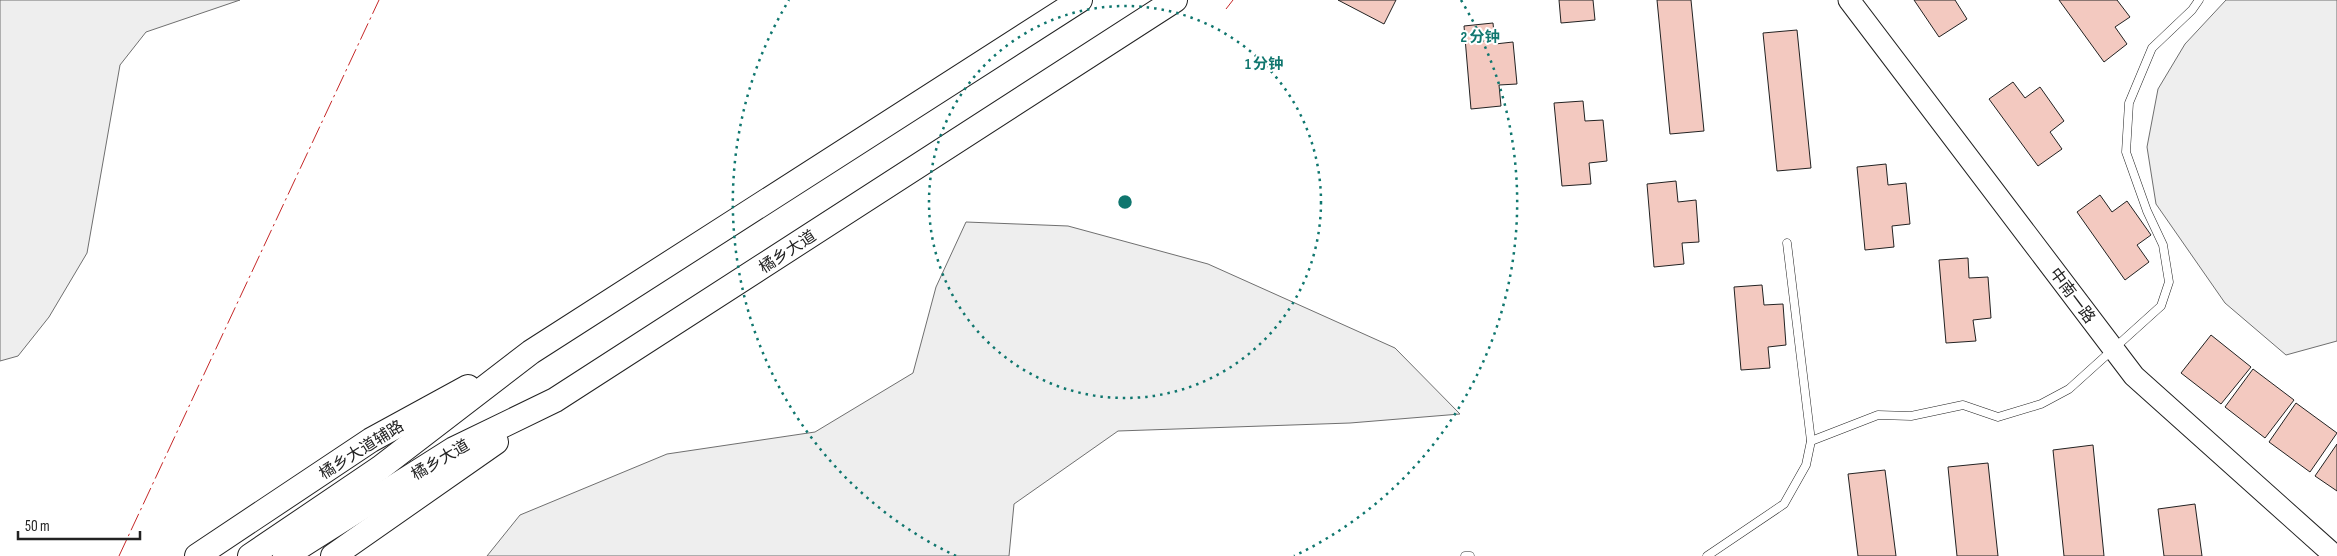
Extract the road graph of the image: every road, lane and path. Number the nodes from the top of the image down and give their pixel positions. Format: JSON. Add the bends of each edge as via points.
{"nodes":[{"id":1,"x":1080,"y":0,"type":"edge"},
{"id":2,"x":1849,"y":0,"type":"edge"},
{"id":3,"x":2199,"y":0,"type":"edge"},
{"id":4,"x":1173,"y":1,"type":"edge"},
{"id":5,"x":1787,"y":243,"type":"dead end"},
{"id":6,"x":2113,"y":348,"type":"junction"},
{"id":7,"x":531,"y":352,"type":"junction"},
{"id":8,"x":555,"y":400,"type":"junction"},
{"id":9,"x":1811,"y":441,"type":"junction"},
{"id":10,"x":197,"y":556,"type":"edge"},
{"id":11,"x":250,"y":556,"type":"edge"},
{"id":12,"x":285,"y":556,"type":"edge"},
{"id":13,"x":333,"y":556,"type":"edge"},
{"id":14,"x":1464,"y":556,"type":"edge"},
{"id":15,"x":1470,"y":556,"type":"edge"},
{"id":16,"x":1707,"y":556,"type":"edge"},
{"id":17,"x":2335,"y":556,"type":"edge"}],
"edges":[{"from":1,"to":7,"type":"main road","name":"橘乡大道"},
{"from":2,"to":6,"type":"street","name":"中南一路"},
{"from":3,"to":6,"type":"lane","via":[[2152,48],[2129,103],[2126,152],[2163,245],[2169,282],[2161,306]]},
{"from":4,"to":8,"type":"main road","name":"橘乡大道"},
{"from":5,"to":9,"type":"lane"},
{"from":6,"to":9,"type":"lane","via":[[2069,389],[2040,404],[2006,415],[1998,417],[1963,406],[1911,416],[1878,415]]},
{"from":6,"to":17,"type":"street","name":"中南一路","via":[[2134,376]]},
{"from":7,"to":10,"type":"main road","name":"橘乡大道辅路","via":[[371,440]]},
{"from":7,"to":11,"type":"main road","name":"橘乡大道","via":[[380,468]]},
{"from":8,"to":12,"type":"main road","name":"橘乡大道","via":[[454,449]]},
{"from":8,"to":13,"type":"main road"},
{"from":9,"to":16,"type":"lane","via":[[1806,465],[1784,504]]},
{"from":14,"to":15,"type":"lane"}]}
